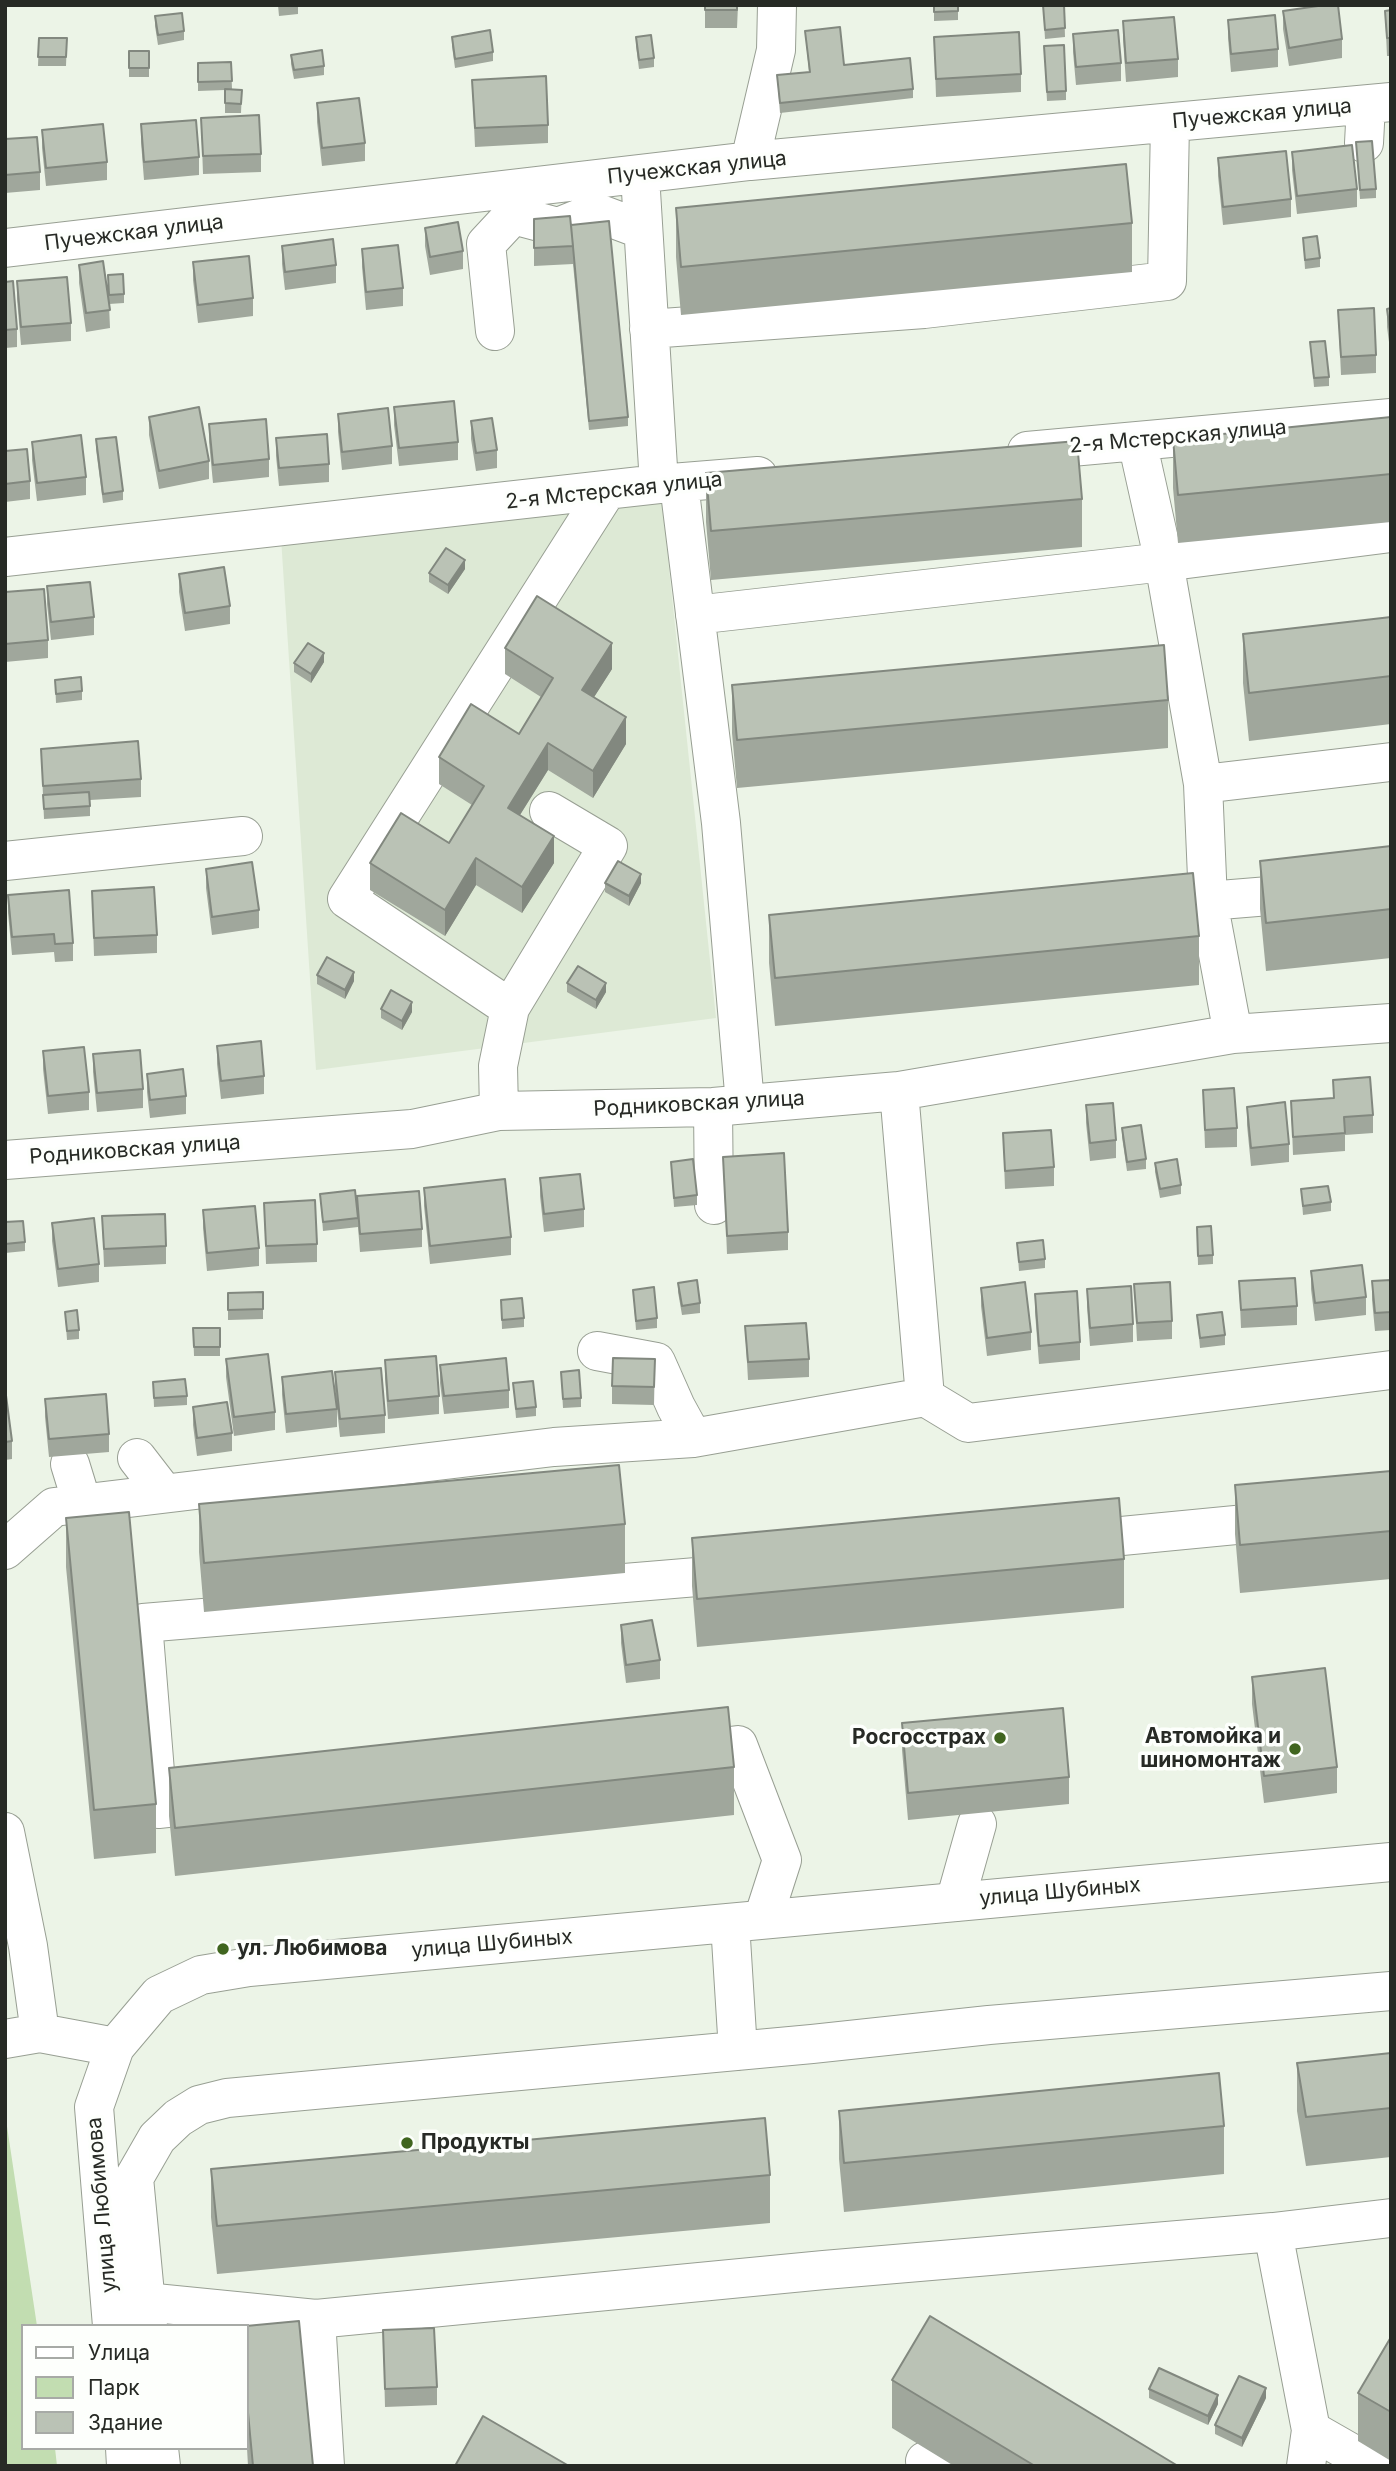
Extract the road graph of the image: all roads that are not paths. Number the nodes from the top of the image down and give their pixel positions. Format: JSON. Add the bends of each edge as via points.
{"nodes":[{"id":1,"x":777,"y":5,"type":"edge"},
{"id":2,"x":1378,"y":104,"type":"edge"},
{"id":3,"x":1170,"y":123,"type":"junction"},
{"id":4,"x":1364,"y":143,"type":"edge"},
{"id":5,"x":750,"y":162,"type":"junction"},
{"id":6,"x":640,"y":175,"type":"junction"},
{"id":7,"x":643,"y":230,"type":"junction"},
{"id":8,"x":5,"y":248,"type":"edge"},
{"id":9,"x":649,"y":329,"type":"junction"},
{"id":10,"x":495,"y":331,"type":"dead end"},
{"id":11,"x":1391,"y":418,"type":"edge"},
{"id":12,"x":1137,"y":441,"type":"junction"},
{"id":13,"x":998,"y":454,"type":"edge"},
{"id":14,"x":799,"y":473,"type":"edge"},
{"id":15,"x":669,"y":484,"type":"junction"},
{"id":16,"x":607,"y":490,"type":"junction"},
{"id":17,"x":1391,"y":533,"type":"edge"},
{"id":18,"x":5,"y":557,"type":"edge"},
{"id":19,"x":1164,"y":562,"type":"junction"},
{"id":20,"x":695,"y":615,"type":"junction"},
{"id":21,"x":1185,"y":681,"type":"junction"},
{"id":22,"x":1144,"y":684,"type":"edge"},
{"id":23,"x":1391,"y":762,"type":"edge"},
{"id":24,"x":1203,"y":785,"type":"junction"},
{"id":25,"x":549,"y":811,"type":"dead end"},
{"id":26,"x":243,"y":836,"type":"dead end"},
{"id":27,"x":5,"y":861,"type":"edge"},
{"id":28,"x":1391,"y":886,"type":"edge"},
{"id":29,"x":1209,"y":901,"type":"junction"},
{"id":30,"x":1114,"y":913,"type":"edge"},
{"id":31,"x":510,"y":1008,"type":"junction"},
{"id":32,"x":1391,"y":1023,"type":"edge"},
{"id":33,"x":1233,"y":1034,"type":"junction"},
{"id":34,"x":900,"y":1091,"type":"junction"},
{"id":35,"x":729,"y":1106,"type":"junction"},
{"id":36,"x":499,"y":1111,"type":"junction"},
{"id":37,"x":5,"y":1160,"type":"edge"},
{"id":38,"x":714,"y":1205,"type":"dead end"},
{"id":39,"x":597,"y":1351,"type":"dead end"},
{"id":40,"x":1391,"y":1370,"type":"edge"},
{"id":41,"x":925,"y":1396,"type":"junction"},
{"id":42,"x":693,"y":1438,"type":"junction"},
{"id":43,"x":137,"y":1458,"type":"dead end"},
{"id":44,"x":70,"y":1464,"type":"dead end"},
{"id":45,"x":164,"y":1493,"type":"junction"},
{"id":46,"x":82,"y":1503,"type":"junction"},
{"id":47,"x":1391,"y":1510,"type":"edge"},
{"id":48,"x":1032,"y":1545,"type":"edge"},
{"id":49,"x":5,"y":1550,"type":"edge"},
{"id":50,"x":784,"y":1569,"type":"edge"},
{"id":51,"x":641,"y":1756,"type":"edge"},
{"id":52,"x":254,"y":1798,"type":"edge"},
{"id":53,"x":977,"y":1824,"type":"dead end"},
{"id":54,"x":5,"y":1832,"type":"edge"},
{"id":55,"x":1391,"y":1862,"type":"edge"},
{"id":56,"x":955,"y":1902,"type":"junction"},
{"id":57,"x":747,"y":1921,"type":"junction"},
{"id":58,"x":1391,"y":1991,"type":"edge"},
{"id":59,"x":22,"y":2036,"type":"edge"},
{"id":60,"x":115,"y":2047,"type":"junction"},
{"id":61,"x":738,"y":2051,"type":"junction"},
{"id":62,"x":1391,"y":2218,"type":"edge"},
{"id":63,"x":1273,"y":2232,"type":"junction"},
{"id":64,"x":146,"y":2314,"type":"edge"},
{"id":65,"x":316,"y":2319,"type":"junction"},
{"id":66,"x":112,"y":2324,"type":"edge"},
{"id":67,"x":1308,"y":2448,"type":"edge"},
{"id":68,"x":325,"y":2466,"type":"edge"},
{"id":69,"x":1374,"y":2466,"type":"edge"}],
"edges":[{"from":1,"to":5,"type":"street","via":[[776,50]]},
{"from":2,"to":3,"type":"street","name":"Пучежская улица"},
{"from":2,"to":4,"type":"street"},
{"from":3,"to":5,"type":"street","name":"Пучежская улица"},
{"from":3,"to":9,"type":"street","via":[[1167,281],[924,309]]},
{"from":5,"to":6,"type":"street","name":"Пучежская улица"},
{"from":6,"to":7,"type":"street"},
{"from":6,"to":8,"type":"street","name":"Пучежская улица"},
{"from":7,"to":9,"type":"street"},
{"from":7,"to":10,"type":"street","via":[[594,212],[558,227],[513,215],[486,244]]},
{"from":9,"to":15,"type":"street"},
{"from":11,"to":12,"type":"street","name":"2-я Мстерская улица"},
{"from":12,"to":13,"type":"street","name":"2-я Мстерская улица"},
{"from":12,"to":19,"type":"street"},
{"from":14,"to":15,"type":"street","name":"2-я Мстерская улица"},
{"from":15,"to":16,"type":"street","name":"2-я Мстерская улица"},
{"from":15,"to":20,"type":"street"},
{"from":16,"to":18,"type":"street","name":"2-я Мстерская улица"},
{"from":16,"to":31,"type":"street","via":[[347,899]]},
{"from":17,"to":19,"type":"street"},
{"from":19,"to":20,"type":"street"},
{"from":19,"to":21,"type":"street"},
{"from":20,"to":35,"type":"street","via":[[723,723],[748,959]]},
{"from":21,"to":22,"type":"street"},
{"from":21,"to":24,"type":"street"},
{"from":23,"to":24,"type":"street"},
{"from":24,"to":29,"type":"street"},
{"from":25,"to":31,"type":"street","via":[[608,846]]},
{"from":26,"to":27,"type":"street"},
{"from":28,"to":29,"type":"street"},
{"from":29,"to":30,"type":"street"},
{"from":29,"to":33,"type":"street"},
{"from":31,"to":36,"type":"street","via":[[498,1066]]},
{"from":32,"to":33,"type":"street","name":"Родниковская улица"},
{"from":33,"to":34,"type":"street","name":"Родниковская улица"},
{"from":34,"to":35,"type":"street","name":"Родниковская улица"},
{"from":34,"to":41,"type":"street"},
{"from":35,"to":36,"type":"street","name":"Родниковская улица"},
{"from":35,"to":38,"type":"street"},
{"from":36,"to":37,"type":"street","name":"Родниковская улица","via":[[412,1129]]},
{"from":39,"to":42,"type":"street","via":[[651,1349]]},
{"from":40,"to":41,"type":"street","via":[[968,1423]]},
{"from":41,"to":42,"type":"street"},
{"from":42,"to":45,"type":"street","via":[[580,1429]]},
{"from":43,"to":45,"type":"street"},
{"from":44,"to":46,"type":"street"},
{"from":45,"to":46,"type":"street"},
{"from":46,"to":49,"type":"street","via":[[54,1507]]},
{"from":47,"to":48,"type":"street"},
{"from":50,"to":52,"type":"street","via":[[143,1623],[158,1808]]},
{"from":51,"to":57,"type":"street","via":[[738,1745],[782,1860]]},
{"from":53,"to":56,"type":"street"},
{"from":54,"to":59,"type":"street","via":[[28,1946]]},
{"from":55,"to":56,"type":"street","name":"улица Шубиных"},
{"from":56,"to":57,"type":"street","name":"улица Шубиных"},
{"from":57,"to":60,"type":"street","name":"улица Шубиных","via":[[261,1965],[201,1975],[159,1995]]},
{"from":57,"to":61,"type":"street"},
{"from":58,"to":61,"type":"street"},
{"from":59,"to":60,"type":"street"},
{"from":60,"to":66,"type":"street","name":"улица Любимова","via":[[94,2107]]},
{"from":61,"to":64,"type":"street","name":"улица Любимова","via":[[227,2098],[199,2105],[157,2138],[134,2178]]},
{"from":62,"to":63,"type":"street"},
{"from":63,"to":65,"type":"street"},
{"from":63,"to":67,"type":"street"},
{"from":64,"to":65,"type":"street"},
{"from":65,"to":68,"type":"street"},
{"from":67,"to":69,"type":"street"}]}
